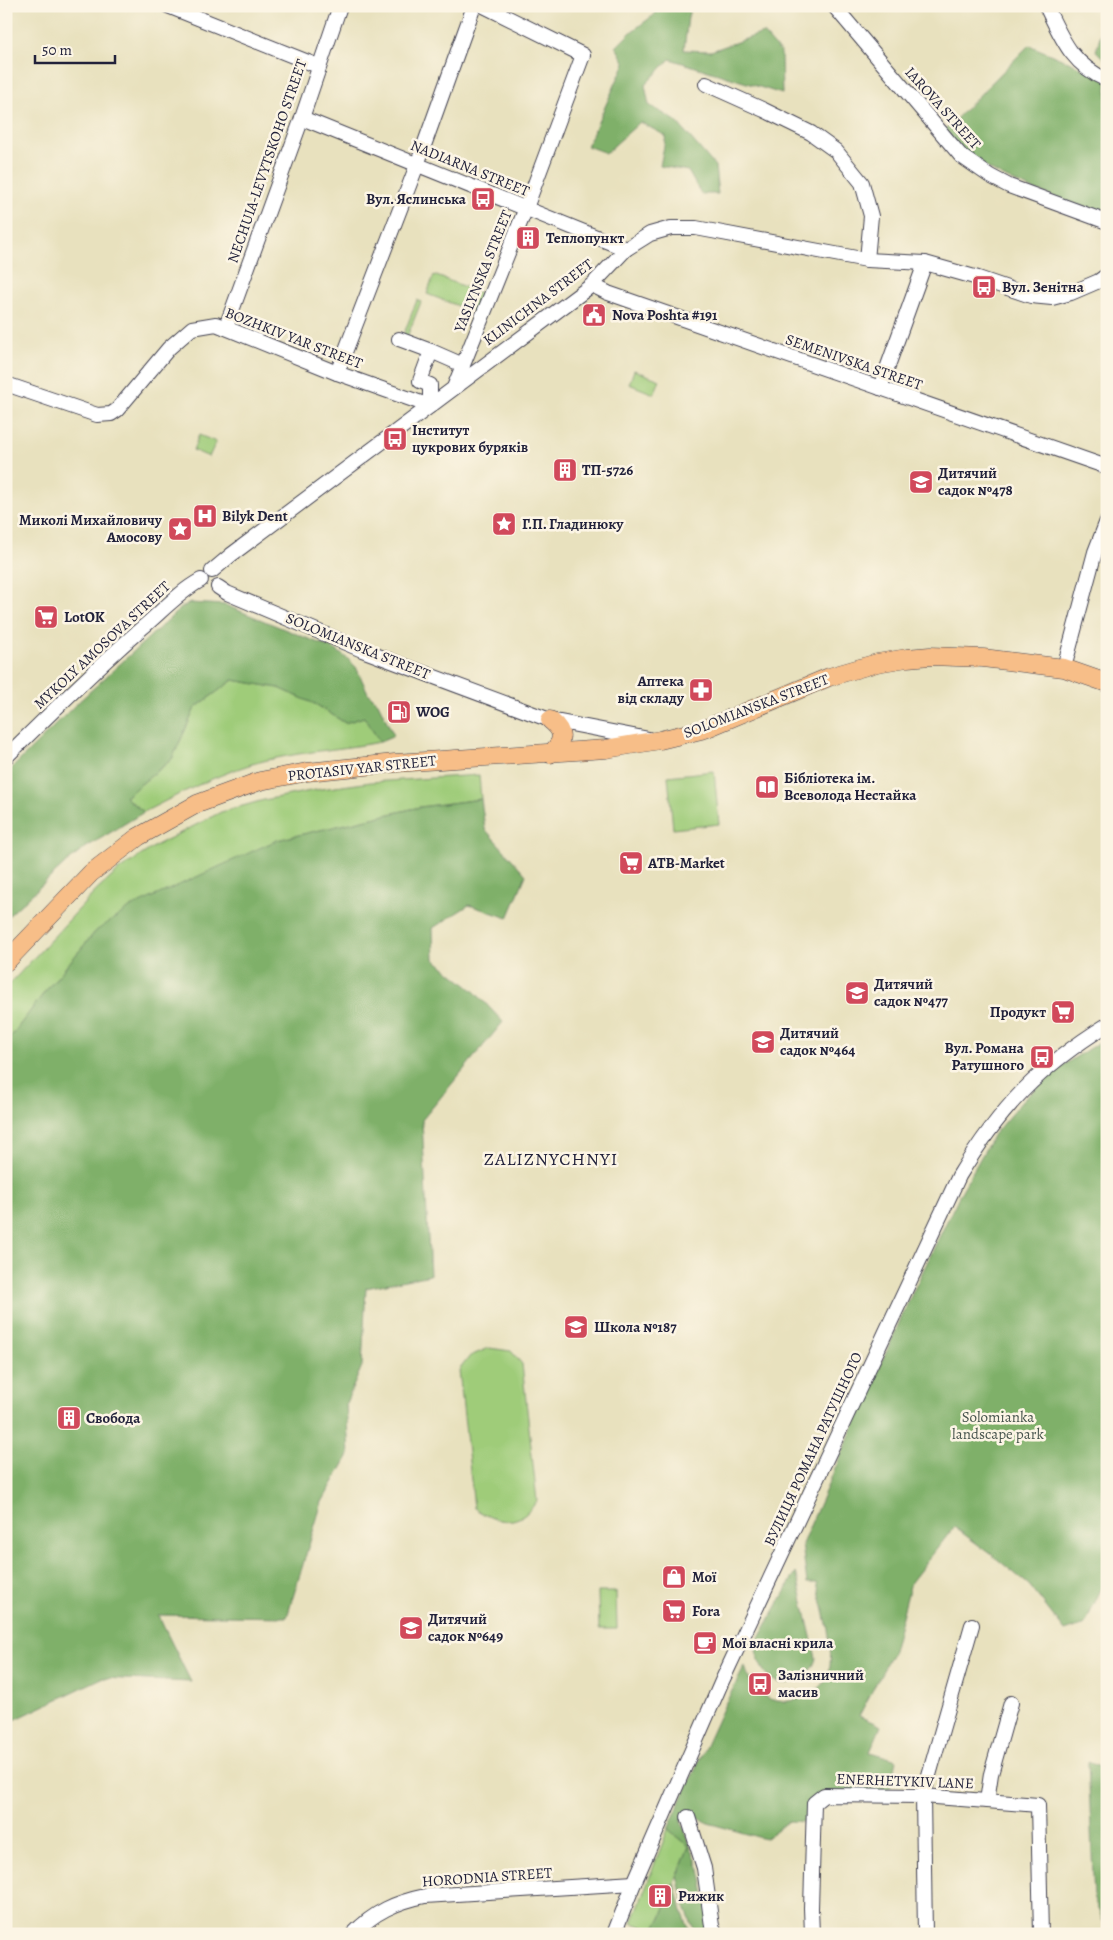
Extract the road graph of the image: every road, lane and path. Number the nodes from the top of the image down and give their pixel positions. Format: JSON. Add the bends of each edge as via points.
{"nodes":[{"id":1,"x":168,"y":6,"type":"edge"},
{"id":2,"x":340,"y":6,"type":"edge"},
{"id":3,"x":474,"y":6,"type":"edge"},
{"id":4,"x":484,"y":6,"type":"edge"},
{"id":5,"x":834,"y":6,"type":"edge"},
{"id":6,"x":1046,"y":6,"type":"edge"},
{"id":7,"x":318,"y":66,"type":"junction"},
{"id":8,"x":1107,"y":80,"type":"edge"},
{"id":9,"x":706,"y":84,"type":"dead end"},
{"id":10,"x":302,"y":118,"type":"junction"},
{"id":11,"x":417,"y":165,"type":"junction"},
{"id":12,"x":526,"y":208,"type":"junction"},
{"id":13,"x":1107,"y":222,"type":"edge"},
{"id":14,"x":626,"y":249,"type":"junction"},
{"id":15,"x":867,"y":260,"type":"junction"},
{"id":16,"x":925,"y":263,"type":"junction"},
{"id":17,"x":1107,"y":275,"type":"edge"},
{"id":18,"x":592,"y":285,"type":"junction"},
{"id":19,"x":226,"y":327,"type":"junction"},
{"id":20,"x":399,"y":339,"type":"dead end"},
{"id":21,"x":431,"y":351,"type":"junction"},
{"id":22,"x":463,"y":365,"type":"junction"},
{"id":23,"x":337,"y":374,"type":"junction"},
{"id":24,"x":6,"y":384,"type":"edge"},
{"id":25,"x":455,"y":386,"type":"junction"},
{"id":26,"x":880,"y":388,"type":"junction"},
{"id":27,"x":430,"y":406,"type":"junction"},
{"id":28,"x":1107,"y":467,"type":"edge"},
{"id":29,"x":1107,"y":521,"type":"edge"},
{"id":30,"x":1101,"y":554,"type":"edge"},
{"id":31,"x":212,"y":571,"type":"junction"},
{"id":32,"x":201,"y":580,"type":"junction"},
{"id":33,"x":218,"y":586,"type":"junction"},
{"id":34,"x":1064,"y":668,"type":"junction"},
{"id":35,"x":1107,"y":683,"type":"edge"},
{"id":36,"x":550,"y":720,"type":"junction"},
{"id":37,"x":660,"y":740,"type":"junction"},
{"id":38,"x":550,"y":754,"type":"junction"},
{"id":39,"x":6,"y":757,"type":"edge"},
{"id":40,"x":6,"y":962,"type":"edge"},
{"id":41,"x":1107,"y":1025,"type":"edge"},
{"id":42,"x":972,"y":1625,"type":"dead end"},
{"id":43,"x":1010,"y":1703,"type":"dead end"},
{"id":44,"x":923,"y":1796,"type":"junction"},
{"id":45,"x":987,"y":1801,"type":"junction"},
{"id":46,"x":688,"y":1817,"type":"dead end"},
{"id":47,"x":634,"y":1883,"type":"junction"},
{"id":48,"x":353,"y":1934,"type":"edge"},
{"id":49,"x":614,"y":1934,"type":"edge"},
{"id":50,"x":716,"y":1934,"type":"edge"},
{"id":51,"x":812,"y":1934,"type":"edge"},
{"id":52,"x":925,"y":1934,"type":"edge"},
{"id":53,"x":1041,"y":1934,"type":"edge"}],
"edges":[{"from":1,"to":7,"type":"street"},
{"from":2,"to":7,"type":"street","name":"NECHUIA-LEVYTSKOHO STREET"},
{"from":3,"to":11,"type":"street"},
{"from":4,"to":12,"type":"street","name":"YASLYNSKA STREET","via":[[583,55]]},
{"from":5,"to":13,"type":"street","name":"IAROVA STREET","via":[[961,156],[1009,186]]},
{"from":6,"to":8,"type":"street","via":[[1072,55],[1087,70]]},
{"from":7,"to":10,"type":"street","name":"NECHUIA-LEVYTSKOHO STREET"},
{"from":9,"to":15,"type":"street","via":[[811,133],[836,151],[862,183],[871,216]]},
{"from":10,"to":11,"type":"street","name":"NADIARNA STREET"},
{"from":10,"to":19,"type":"street","name":"NECHUIA-LEVYTSKOHO STREET"},
{"from":11,"to":12,"type":"street","name":"NADIARNA STREET"},
{"from":11,"to":23,"type":"street"},
{"from":12,"to":14,"type":"street","name":"NADIARNA STREET"},
{"from":12,"to":22,"type":"street","name":"YASLYNSKA STREET"},
{"from":14,"to":15,"type":"street","name":"KLINICHNA STREET","via":[[650,234],[672,228],[696,228]]},
{"from":14,"to":18,"type":"street","name":"KLINICHNA STREET"},
{"from":15,"to":16,"type":"street","name":"KLINICHNA STREET"},
{"from":16,"to":17,"type":"street","name":"KLINICHNA STREET","via":[[1030,296],[1052,298],[1072,293]]},
{"from":16,"to":26,"type":"street"},
{"from":18,"to":25,"type":"street","name":"KLINICHNA STREET"},
{"from":18,"to":26,"type":"street","name":"SEMENIVSKA STREET","via":[[608,294]]},
{"from":19,"to":23,"type":"street","name":"BOZHKIV YAR STREET"},
{"from":19,"to":24,"type":"street","name":"BOZHKIV YAR STREET","via":[[216,324],[192,328],[169,348],[111,414],[97,415]]},
{"from":20,"to":21,"type":"street"},
{"from":21,"to":22,"type":"street"},
{"from":21,"to":27,"type":"street","via":[[420,381],[430,385]]},
{"from":22,"to":25,"type":"street","name":"YASLYNSKA STREET"},
{"from":23,"to":27,"type":"street","name":"BOZHKIV YAR STREET"},
{"from":25,"to":27,"type":"street","name":"KLINICHNA STREET"},
{"from":26,"to":28,"type":"street","name":"SEMENIVSKA STREET"},
{"from":27,"to":31,"type":"street","name":"KLINICHNA STREET"},
{"from":29,"to":30,"type":"street"},
{"from":30,"to":34,"type":"street"},
{"from":31,"to":32,"type":"street","via":[[206,572]]},
{"from":31,"to":33,"type":"street","via":[[220,577]]},
{"from":32,"to":33,"type":"street","via":[[207,590]]},
{"from":32,"to":39,"type":"street","name":"MYKOLY AMOSOVA STREET","via":[[137,632]]},
{"from":33,"to":36,"type":"street","name":"SOLOMIANSKA STREET","via":[[227,593],[362,650]]},
{"from":34,"to":35,"type":"main road","name":"SOLOMIANSKA STREET"},
{"from":34,"to":37,"type":"main road","name":"SOLOMIANSKA STREET","via":[[946,656],[877,663],[829,677],[705,729]]},
{"from":36,"to":37,"type":"street","name":"SOLOMIANSKA STREET"},
{"from":36,"to":38,"type":"main road","via":[[558,726],[561,740]]},
{"from":37,"to":38,"type":"main road","name":"PROTASIV YAR STREET"},
{"from":38,"to":40,"type":"main road","name":"PROTASIV YAR STREET","via":[[395,763],[308,772],[238,788],[180,812],[112,855],[60,903]]},
{"from":41,"to":47,"type":"street","name":"ВУЛИЦЯ РОМАНА РАТУШНОГО","via":[[1054,1060],[1027,1085],[978,1144],[959,1176],[722,1681]]},
{"from":42,"to":44,"type":"street"},
{"from":43,"to":45,"type":"street"},
{"from":44,"to":45,"type":"street","name":"ENERHETYKIV LANE"},
{"from":44,"to":51,"type":"street","name":"ENERHETYKIV LANE","via":[[824,1795],[814,1802]]},
{"from":44,"to":52,"type":"street"},
{"from":45,"to":53,"type":"street","name":"ENERHETYKIV LANE","via":[[1038,1805]]},
{"from":46,"to":50,"type":"street","via":[[704,1868],[712,1926]]},
{"from":47,"to":48,"type":"street","name":"HORODNIA STREET","via":[[425,1896],[384,1909]]},
{"from":47,"to":49,"type":"street","name":"ВУЛИЦЯ РОМАНА РАТУШНОГО"}]}
